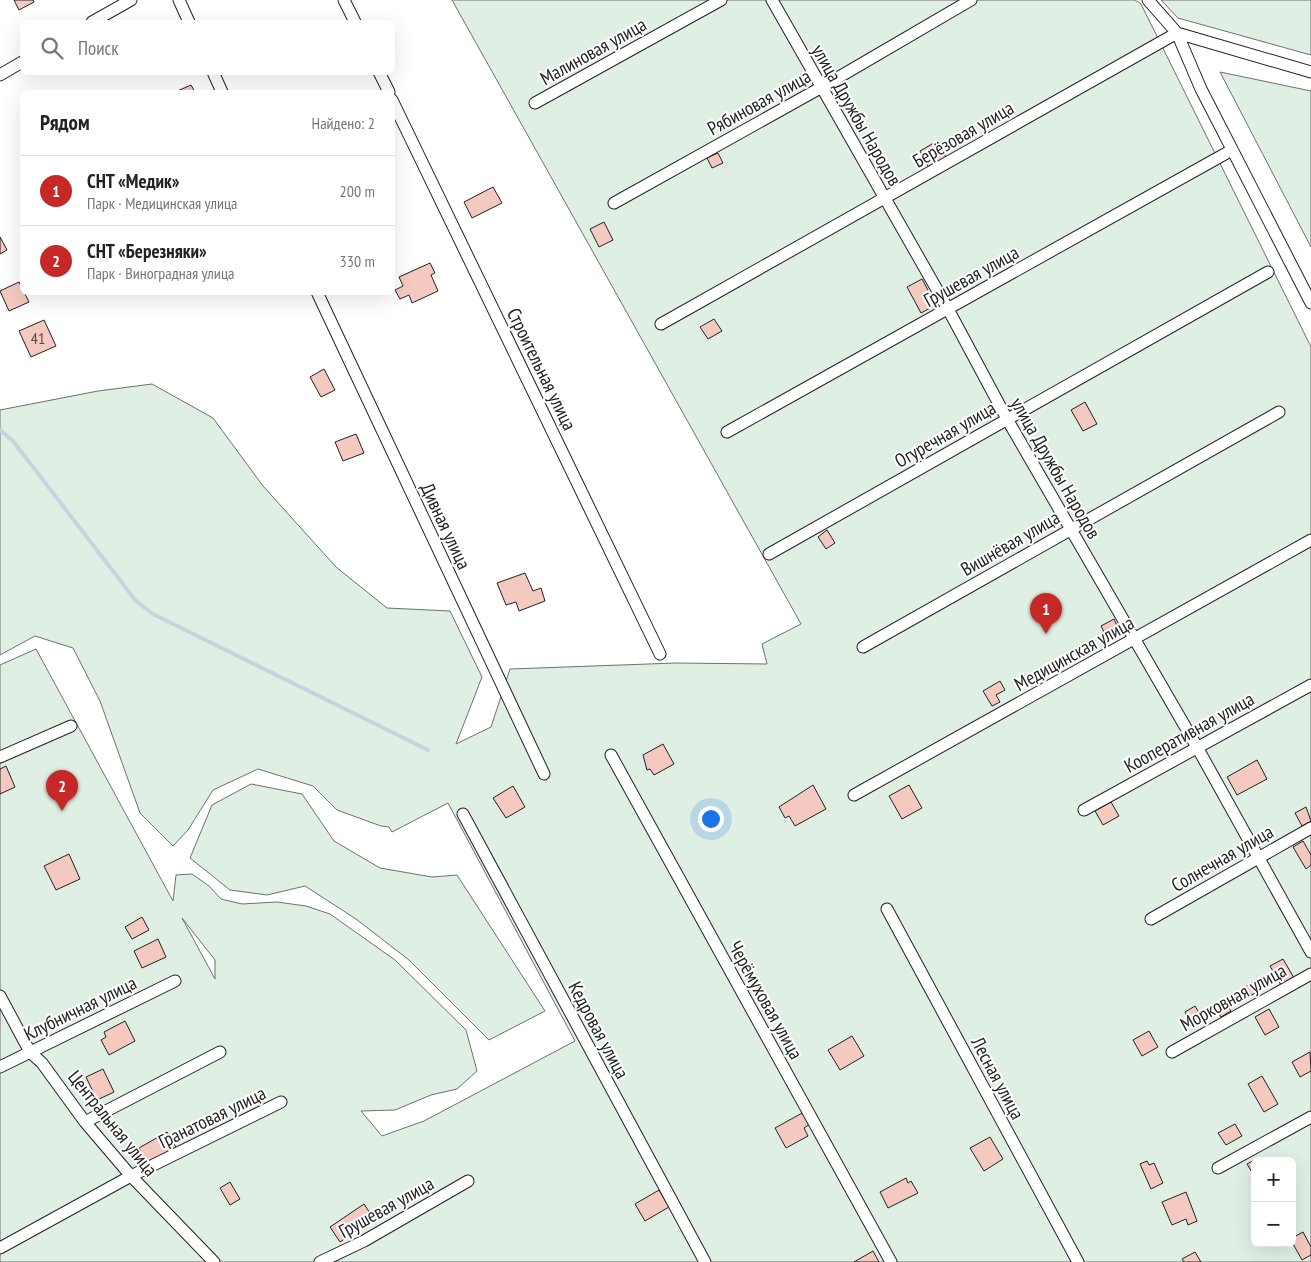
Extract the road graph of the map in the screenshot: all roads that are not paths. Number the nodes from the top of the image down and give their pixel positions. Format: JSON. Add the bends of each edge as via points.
{"nodes":[{"id":1,"x":131,"y":0,"type":"edge"},
{"id":2,"x":178,"y":0,"type":"edge"},
{"id":3,"x":344,"y":0,"type":"edge"},
{"id":4,"x":721,"y":0,"type":"edge"},
{"id":5,"x":772,"y":0,"type":"edge"},
{"id":6,"x":971,"y":0,"type":"edge"},
{"id":7,"x":1148,"y":0,"type":"edge"},
{"id":8,"x":96,"y":20,"type":"edge"},
{"id":9,"x":188,"y":20,"type":"edge"},
{"id":10,"x":354,"y":20,"type":"edge"},
{"id":11,"x":1177,"y":33,"type":"junction"},
{"id":12,"x":20,"y":63,"type":"edge"},
{"id":13,"x":1311,"y":72,"type":"edge"},
{"id":14,"x":0,"y":75,"type":"edge"},
{"id":15,"x":214,"y":75,"type":"edge"},
{"id":16,"x":380,"y":75,"type":"edge"},
{"id":17,"x":822,"y":87,"type":"junction"},
{"id":18,"x":221,"y":90,"type":"edge"},
{"id":19,"x":388,"y":90,"type":"edge"},
{"id":20,"x":535,"y":103,"type":"dead end"},
{"id":21,"x":395,"y":106,"type":"edge"},
{"id":22,"x":1232,"y":150,"type":"junction"},
{"id":23,"x":885,"y":199,"type":"junction"},
{"id":24,"x":614,"y":203,"type":"dead end"},
{"id":25,"x":1268,"y":272,"type":"dead end"},
{"id":26,"x":318,"y":295,"type":"edge"},
{"id":27,"x":1311,"y":303,"type":"edge"},
{"id":28,"x":948,"y":309,"type":"junction"},
{"id":29,"x":661,"y":324,"type":"dead end"},
{"id":30,"x":1279,"y":412,"type":"dead end"},
{"id":31,"x":1007,"y":419,"type":"junction"},
{"id":32,"x":727,"y":432,"type":"dead end"},
{"id":33,"x":1071,"y":528,"type":"junction"},
{"id":34,"x":1311,"y":540,"type":"edge"},
{"id":35,"x":769,"y":554,"type":"dead end"},
{"id":36,"x":1134,"y":639,"type":"junction"},
{"id":37,"x":862,"y":646,"type":"dead end"},
{"id":38,"x":660,"y":654,"type":"dead end"},
{"id":39,"x":1311,"y":685,"type":"edge"},
{"id":40,"x":71,"y":726,"type":"dead end"},
{"id":41,"x":1197,"y":747,"type":"junction"},
{"id":42,"x":611,"y":755,"type":"dead end"},
{"id":43,"x":0,"y":758,"type":"edge"},
{"id":44,"x":544,"y":774,"type":"dead end"},
{"id":45,"x":854,"y":795,"type":"dead end"},
{"id":46,"x":1084,"y":810,"type":"dead end"},
{"id":47,"x":463,"y":814,"type":"dead end"},
{"id":48,"x":1311,"y":828,"type":"edge"},
{"id":49,"x":1258,"y":858,"type":"junction"},
{"id":50,"x":887,"y":909,"type":"dead end"},
{"id":51,"x":1150,"y":919,"type":"dead end"},
{"id":52,"x":1311,"y":952,"type":"edge"},
{"id":53,"x":1311,"y":974,"type":"edge"},
{"id":54,"x":175,"y":980,"type":"dead end"},
{"id":55,"x":0,"y":996,"type":"edge"},
{"id":56,"x":30,"y":1052,"type":"junction"},
{"id":57,"x":220,"y":1052,"type":"dead end"},
{"id":58,"x":1172,"y":1052,"type":"dead end"},
{"id":59,"x":0,"y":1067,"type":"edge"},
{"id":60,"x":281,"y":1102,"type":"dead end"},
{"id":61,"x":1311,"y":1117,"type":"edge"},
{"id":62,"x":85,"y":1122,"type":"junction"},
{"id":63,"x":1218,"y":1168,"type":"dead end"},
{"id":64,"x":131,"y":1176,"type":"junction"},
{"id":65,"x":468,"y":1181,"type":"dead end"},
{"id":66,"x":0,"y":1248,"type":"edge"},
{"id":67,"x":214,"y":1262,"type":"edge"},
{"id":68,"x":320,"y":1262,"type":"edge"},
{"id":69,"x":705,"y":1262,"type":"edge"},
{"id":70,"x":890,"y":1262,"type":"edge"},
{"id":71,"x":1078,"y":1262,"type":"edge"}],
"edges":[{"from":1,"to":8,"type":"street"},
{"from":2,"to":9,"type":"street"},
{"from":3,"to":10,"type":"street"},
{"from":4,"to":20,"type":"street","name":"Малиновая улица"},
{"from":5,"to":17,"type":"street","name":"улица Дружбы Народов"},
{"from":6,"to":17,"type":"street","name":"Рябиновая улица"},
{"from":7,"to":11,"type":"street"},
{"from":11,"to":13,"type":"street"},
{"from":11,"to":22,"type":"street"},
{"from":11,"to":23,"type":"street","name":"Берёзовая улица"},
{"from":12,"to":14,"type":"street"},
{"from":15,"to":18,"type":"street"},
{"from":16,"to":19,"type":"street"},
{"from":17,"to":23,"type":"street","name":"улица Дружбы Народов"},
{"from":17,"to":24,"type":"street","name":"Рябиновая улица"},
{"from":21,"to":38,"type":"street","name":"Строительная улица"},
{"from":22,"to":27,"type":"street"},
{"from":22,"to":28,"type":"street","name":"Грушевая улица"},
{"from":23,"to":28,"type":"street","name":"улица Дружбы Народов"},
{"from":23,"to":29,"type":"street","name":"Берёзовая улица"},
{"from":25,"to":31,"type":"street","name":"Огуречная улица"},
{"from":26,"to":44,"type":"street","name":"Дивная улица"},
{"from":28,"to":31,"type":"street","name":"улица Дружбы Народов"},
{"from":28,"to":32,"type":"street","name":"Грушевая улица"},
{"from":30,"to":33,"type":"street","name":"Вишнёвая улица"},
{"from":31,"to":33,"type":"street","name":"улица Дружбы Народов"},
{"from":31,"to":35,"type":"street","name":"Огуречная улица"},
{"from":33,"to":36,"type":"street","name":"улица Дружбы Народов"},
{"from":33,"to":37,"type":"street","name":"Вишнёвая улица"},
{"from":34,"to":36,"type":"street","name":"Медицинская улица"},
{"from":36,"to":41,"type":"street","name":"улица Дружбы Народов"},
{"from":36,"to":45,"type":"street","name":"Медицинская улица"},
{"from":39,"to":41,"type":"street","name":"Кооперативная улица"},
{"from":40,"to":43,"type":"street"},
{"from":41,"to":46,"type":"street","name":"Кооперативная улица"},
{"from":41,"to":49,"type":"street","name":"улица Дружбы Народов"},
{"from":42,"to":70,"type":"street","name":"Черёмуховая улица"},
{"from":47,"to":69,"type":"street","name":"Кедровая улица"},
{"from":48,"to":49,"type":"street","name":"Солнечная улица"},
{"from":49,"to":51,"type":"street","name":"Солнечная улица"},
{"from":49,"to":52,"type":"street","name":"улица Дружбы Народов"},
{"from":50,"to":71,"type":"street","name":"Лесная улица"},
{"from":53,"to":58,"type":"street","name":"Морковная улица"},
{"from":54,"to":56,"type":"street","name":"Клубничная улица"},
{"from":55,"to":56,"type":"street","name":"Центральная улица"},
{"from":56,"to":59,"type":"street","name":"Клубничная улица"},
{"from":56,"to":62,"type":"street","name":"Центральная улица","via":[[42,1063]]},
{"from":57,"to":62,"type":"street"},
{"from":60,"to":64,"type":"street","name":"Гранатовая улица"},
{"from":61,"to":63,"type":"street"},
{"from":62,"to":64,"type":"street","name":"Центральная улица"},
{"from":64,"to":66,"type":"street","name":"Гранатовая улица"},
{"from":64,"to":67,"type":"street","name":"Центральная улица"},
{"from":65,"to":68,"type":"street","name":"Грушевая улица","via":[[364,1241]]}]}
